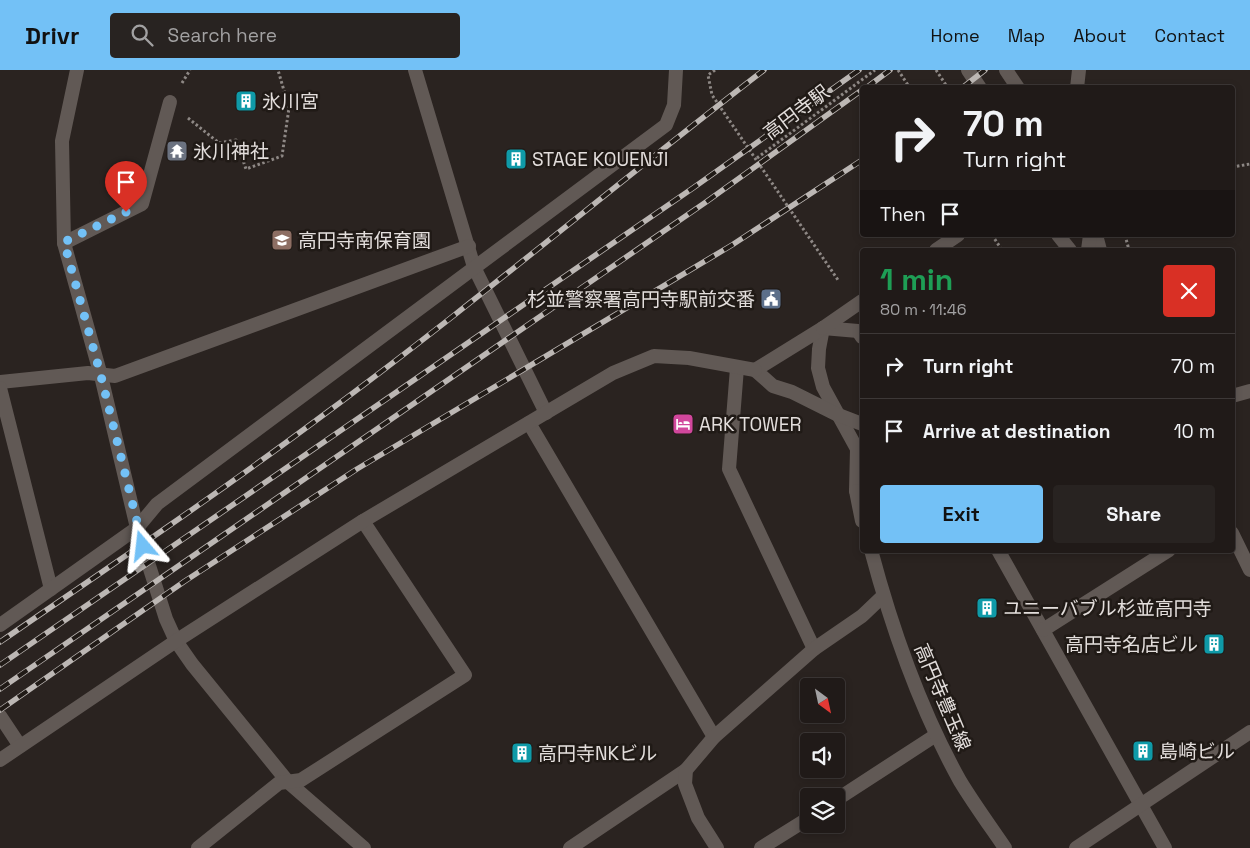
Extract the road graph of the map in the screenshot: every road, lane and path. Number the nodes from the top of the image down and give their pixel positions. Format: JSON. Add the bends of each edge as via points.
{"nodes":[{"id":1,"x":77,"y":70,"type":"edge"},
{"id":2,"x":278,"y":70,"type":"edge"},
{"id":3,"x":415,"y":70,"type":"edge"},
{"id":4,"x":676,"y":70,"type":"edge"},
{"id":5,"x":715,"y":70,"type":"edge"},
{"id":6,"x":875,"y":70,"type":"edge"},
{"id":7,"x":898,"y":70,"type":"edge"},
{"id":8,"x":936,"y":70,"type":"edge"},
{"id":9,"x":968,"y":70,"type":"edge"},
{"id":10,"x":1006,"y":70,"type":"edge"},
{"id":11,"x":1080,"y":70,"type":"edge"},
{"id":12,"x":908,"y":85,"type":"edge"},
{"id":13,"x":946,"y":85,"type":"edge"},
{"id":14,"x":978,"y":85,"type":"edge"},
{"id":15,"x":1016,"y":85,"type":"edge"},
{"id":16,"x":1077,"y":85,"type":"edge"},
{"id":17,"x":170,"y":102,"type":"joint"},
{"id":18,"x":757,"y":158,"type":"junction"},
{"id":19,"x":1250,"y":164,"type":"edge"},
{"id":20,"x":1235,"y":166,"type":"edge"},
{"id":21,"x":955,"y":237,"type":"edge"},
{"id":22,"x":993,"y":237,"type":"edge"},
{"id":23,"x":1060,"y":237,"type":"edge"},
{"id":24,"x":64,"y":242,"type":"junction"},
{"id":25,"x":468,"y":246,"type":"junction"},
{"id":26,"x":939,"y":248,"type":"edge"},
{"id":27,"x":1001,"y":248,"type":"edge"},
{"id":28,"x":1068,"y":248,"type":"edge"},
{"id":29,"x":474,"y":267,"type":"junction"},
{"id":30,"x":838,"y":280,"type":"dead end"},
{"id":31,"x":860,"y":302,"type":"edge"},
{"id":32,"x":823,"y":328,"type":"junction"},
{"id":33,"x":860,"y":334,"type":"edge"},
{"id":34,"x":737,"y":368,"type":"junction"},
{"id":35,"x":755,"y":370,"type":"junction"},
{"id":36,"x":101,"y":376,"type":"junction"},
{"id":37,"x":0,"y":382,"type":"edge"},
{"id":38,"x":0,"y":388,"type":"edge"},
{"id":39,"x":1250,"y":391,"type":"edge"},
{"id":40,"x":1235,"y":395,"type":"edge"},
{"id":41,"x":546,"y":413,"type":"junction"},
{"id":42,"x":836,"y":414,"type":"junction"},
{"id":43,"x":529,"y":423,"type":"junction"},
{"id":44,"x":860,"y":423,"type":"edge"},
{"id":45,"x":860,"y":482,"type":"edge"},
{"id":46,"x":856,"y":491,"type":"junction"},
{"id":47,"x":860,"y":510,"type":"edge"},
{"id":48,"x":363,"y":521,"type":"junction"},
{"id":49,"x":137,"y":528,"type":"junction"},
{"id":50,"x":1235,"y":539,"type":"edge"},
{"id":51,"x":872,"y":553,"type":"edge"},
{"id":52,"x":1000,"y":553,"type":"edge"},
{"id":53,"x":1164,"y":553,"type":"edge"},
{"id":54,"x":1250,"y":570,"type":"edge"},
{"id":55,"x":51,"y":589,"type":"junction"},
{"id":56,"x":883,"y":596,"type":"junction"},
{"id":57,"x":0,"y":625,"type":"edge"},
{"id":58,"x":1043,"y":630,"type":"junction"},
{"id":59,"x":176,"y":641,"type":"junction"},
{"id":60,"x":814,"y":649,"type":"junction"},
{"id":61,"x":0,"y":716,"type":"edge"},
{"id":62,"x":1250,"y":732,"type":"edge"},
{"id":63,"x":936,"y":735,"type":"junction"},
{"id":64,"x":714,"y":737,"type":"junction"},
{"id":65,"x":20,"y":746,"type":"junction"},
{"id":66,"x":0,"y":760,"type":"edge"},
{"id":67,"x":686,"y":770,"type":"junction"},
{"id":68,"x":288,"y":782,"type":"junction"},
{"id":69,"x":845,"y":794,"type":"edge"},
{"id":70,"x":1140,"y":806,"type":"junction"},
{"id":71,"x":800,"y":824,"type":"edge"},
{"id":72,"x":198,"y":848,"type":"edge"},
{"id":73,"x":364,"y":848,"type":"edge"},
{"id":74,"x":570,"y":848,"type":"edge"},
{"id":75,"x":717,"y":848,"type":"edge"},
{"id":76,"x":761,"y":848,"type":"edge"},
{"id":77,"x":1005,"y":848,"type":"edge"},
{"id":78,"x":1076,"y":848,"type":"edge"},
{"id":79,"x":1166,"y":848,"type":"edge"}],
"edges":[{"from":1,"to":24,"type":"street","via":[[62,141]]},
{"from":2,"to":17,"type":"path","via":[[289,108],[282,156],[246,169],[236,140],[219,143]]},
{"from":3,"to":25,"type":"street"},
{"from":4,"to":29,"type":"street","via":[[674,104],[666,125]]},
{"from":5,"to":18,"type":"path","name":"高円寺駅","via":[[708,75],[712,95]]},
{"from":6,"to":18,"type":"path","name":"高円寺駅"},
{"from":7,"to":12,"type":"path"},
{"from":8,"to":13,"type":"path"},
{"from":9,"to":14,"type":"street"},
{"from":10,"to":15,"type":"street"},
{"from":11,"to":16,"type":"street"},
{"from":17,"to":24,"type":"street","via":[[142,204]]},
{"from":18,"to":30,"type":"path","name":"高円寺駅"},
{"from":19,"to":20,"type":"path"},
{"from":21,"to":26,"type":"street"},
{"from":22,"to":27,"type":"path"},
{"from":23,"to":28,"type":"street"},
{"from":24,"to":36,"type":"street"},
{"from":25,"to":29,"type":"street"},
{"from":25,"to":36,"type":"street","via":[[115,376]]},
{"from":29,"to":41,"type":"street"},
{"from":29,"to":49,"type":"street","via":[[156,504]]},
{"from":31,"to":32,"type":"street"},
{"from":32,"to":33,"type":"street","via":[[858,331]]},
{"from":32,"to":35,"type":"street"},
{"from":32,"to":42,"type":"street","via":[[818,368]]},
{"from":34,"to":35,"type":"street"},
{"from":34,"to":41,"type":"street","via":[[689,358],[654,356],[613,373]]},
{"from":34,"to":60,"type":"street","via":[[729,469]]},
{"from":35,"to":42,"type":"street","via":[[773,386]]},
{"from":36,"to":37,"type":"street","via":[[88,373]]},
{"from":36,"to":49,"type":"street"},
{"from":38,"to":55,"type":"street"},
{"from":39,"to":40,"type":"street"},
{"from":41,"to":43,"type":"street"},
{"from":42,"to":44,"type":"street"},
{"from":42,"to":46,"type":"street","via":[[857,449]]},
{"from":43,"to":48,"type":"street"},
{"from":43,"to":64,"type":"street"},
{"from":45,"to":46,"type":"street"},
{"from":46,"to":47,"type":"street"},
{"from":48,"to":59,"type":"street"},
{"from":48,"to":68,"type":"street","via":[[465,675],[301,780]]},
{"from":49,"to":55,"type":"street"},
{"from":49,"to":59,"type":"street"},
{"from":50,"to":54,"type":"street"},
{"from":51,"to":56,"type":"street","name":"高円寺豊玉線"},
{"from":52,"to":58,"type":"street"},
{"from":53,"to":58,"type":"street"},
{"from":55,"to":57,"type":"street"},
{"from":56,"to":60,"type":"street","via":[[862,616]]},
{"from":56,"to":63,"type":"street","name":"高円寺豊玉線"},
{"from":58,"to":70,"type":"street"},
{"from":59,"to":65,"type":"street"},
{"from":59,"to":68,"type":"street","via":[[247,735]]},
{"from":60,"to":64,"type":"street"},
{"from":61,"to":65,"type":"street"},
{"from":62,"to":70,"type":"street"},
{"from":63,"to":69,"type":"street"},
{"from":63,"to":77,"type":"street","name":"高円寺豊玉線","via":[[961,782]]},
{"from":64,"to":67,"type":"street"},
{"from":65,"to":66,"type":"street"},
{"from":67,"to":74,"type":"street"},
{"from":67,"to":75,"type":"street","via":[[684,784],[698,818]]},
{"from":68,"to":72,"type":"street","via":[[278,783]]},
{"from":68,"to":73,"type":"street"},
{"from":70,"to":78,"type":"street"},
{"from":70,"to":79,"type":"street"},
{"from":71,"to":76,"type":"street"}]}
